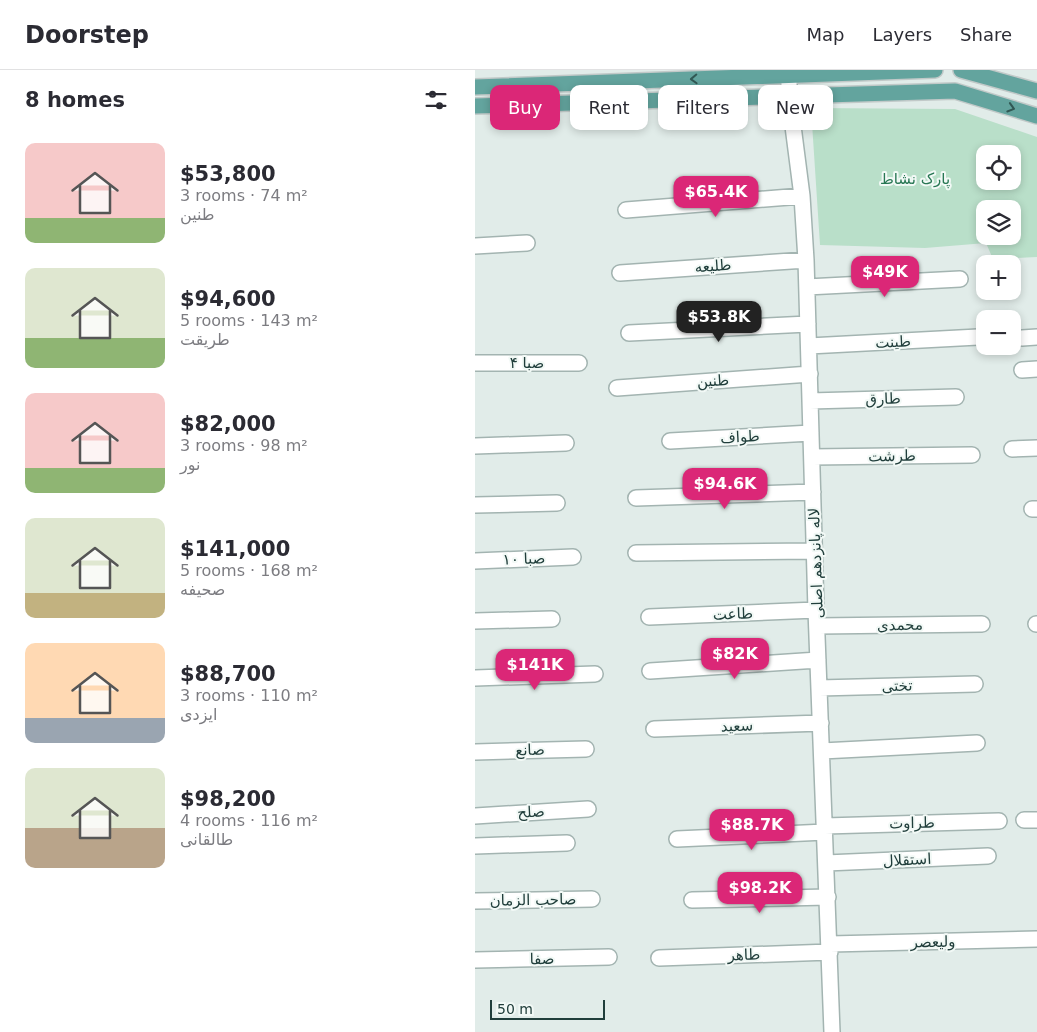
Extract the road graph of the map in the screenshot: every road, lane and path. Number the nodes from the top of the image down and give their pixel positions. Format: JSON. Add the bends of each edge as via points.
{"nodes":[{"id":1,"x":935,"y":70,"type":"edge"},
{"id":2,"x":961,"y":70,"type":"edge"},
{"id":3,"x":789,"y":76,"type":"junction"},
{"id":4,"x":996,"y":80,"type":"junction"},
{"id":5,"x":789,"y":85,"type":"edge"},
{"id":6,"x":475,"y":86,"type":"edge"},
{"id":7,"x":1037,"y":91,"type":"edge"},
{"id":8,"x":833,"y":95,"type":"edge"},
{"id":9,"x":758,"y":97,"type":"edge"},
{"id":10,"x":992,"y":102,"type":"junction"},
{"id":11,"x":475,"y":106,"type":"edge"},
{"id":12,"x":1037,"y":116,"type":"edge"},
{"id":13,"x":794,"y":130,"type":"edge"},
{"id":14,"x":803,"y":196,"type":"junction"},
{"id":15,"x":626,"y":210,"type":"dead end"},
{"id":16,"x":527,"y":242,"type":"dead end"},
{"id":17,"x":475,"y":246,"type":"edge"},
{"id":18,"x":806,"y":260,"type":"junction"},
{"id":19,"x":620,"y":273,"type":"dead end"},
{"id":20,"x":960,"y":279,"type":"dead end"},
{"id":21,"x":807,"y":288,"type":"junction"},
{"id":22,"x":808,"y":324,"type":"junction"},
{"id":23,"x":629,"y":333,"type":"dead end"},
{"id":24,"x":976,"y":338,"type":"edge"},
{"id":25,"x":809,"y":346,"type":"junction"},
{"id":26,"x":475,"y":363,"type":"edge"},
{"id":27,"x":579,"y":363,"type":"dead end"},
{"id":28,"x":810,"y":374,"type":"junction"},
{"id":29,"x":617,"y":388,"type":"dead end"},
{"id":30,"x":956,"y":397,"type":"dead end"},
{"id":31,"x":810,"y":401,"type":"junction"},
{"id":32,"x":811,"y":433,"type":"junction"},
{"id":33,"x":670,"y":441,"type":"dead end"},
{"id":34,"x":566,"y":443,"type":"dead end"},
{"id":35,"x":475,"y":446,"type":"edge"},
{"id":36,"x":1037,"y":448,"type":"edge"},
{"id":37,"x":1012,"y":449,"type":"dead end"},
{"id":38,"x":973,"y":455,"type":"dead end"},
{"id":39,"x":812,"y":457,"type":"junction"},
{"id":40,"x":813,"y":492,"type":"junction"},
{"id":41,"x":636,"y":498,"type":"dead end"},
{"id":42,"x":557,"y":503,"type":"dead end"},
{"id":43,"x":475,"y":505,"type":"edge"},
{"id":44,"x":815,"y":551,"type":"junction"},
{"id":45,"x":636,"y":553,"type":"dead end"},
{"id":46,"x":573,"y":557,"type":"dead end"},
{"id":47,"x":475,"y":561,"type":"edge"},
{"id":48,"x":816,"y":610,"type":"junction"},
{"id":49,"x":649,"y":617,"type":"dead end"},
{"id":50,"x":552,"y":619,"type":"dead end"},
{"id":51,"x":475,"y":621,"type":"edge"},
{"id":52,"x":982,"y":624,"type":"dead end"},
{"id":53,"x":818,"y":626,"type":"junction"},
{"id":54,"x":818,"y":660,"type":"junction"},
{"id":55,"x":650,"y":671,"type":"dead end"},
{"id":56,"x":595,"y":674,"type":"dead end"},
{"id":57,"x":475,"y":678,"type":"edge"},
{"id":58,"x":975,"y":684,"type":"dead end"},
{"id":59,"x":819,"y":688,"type":"junction"},
{"id":60,"x":821,"y":723,"type":"junction"},
{"id":61,"x":654,"y":729,"type":"dead end"},
{"id":62,"x":977,"y":742,"type":"dead end"},
{"id":63,"x":586,"y":748,"type":"dead end"},
{"id":64,"x":822,"y":751,"type":"junction"},
{"id":65,"x":475,"y":752,"type":"edge"},
{"id":66,"x":588,"y":809,"type":"dead end"},
{"id":67,"x":475,"y":816,"type":"edge"},
{"id":68,"x":999,"y":821,"type":"dead end"},
{"id":69,"x":825,"y":829,"type":"junction"},
{"id":70,"x":677,"y":839,"type":"dead end"},
{"id":71,"x":567,"y":843,"type":"dead end"},
{"id":72,"x":475,"y":846,"type":"edge"},
{"id":73,"x":988,"y":856,"type":"dead end"},
{"id":74,"x":827,"y":863,"type":"junction"},
{"id":75,"x":828,"y":897,"type":"junction"},
{"id":76,"x":592,"y":899,"type":"dead end"},
{"id":77,"x":692,"y":900,"type":"dead end"},
{"id":78,"x":475,"y":901,"type":"edge"},
{"id":79,"x":1037,"y":939,"type":"edge"},
{"id":80,"x":830,"y":948,"type":"junction"},
{"id":81,"x":609,"y":957,"type":"dead end"},
{"id":82,"x":659,"y":958,"type":"dead end"},
{"id":83,"x":475,"y":960,"type":"edge"},
{"id":84,"x":832,"y":1032,"type":"edge"}],
"edges":[{"from":1,"to":3,"type":"main road"},
{"from":2,"to":4,"type":"main road"},
{"from":3,"to":5,"type":"street","name":"لاله پانزدهم اصلی"},
{"from":3,"to":6,"type":"main road","one_way":true},
{"from":4,"to":7,"type":"main road"},
{"from":4,"to":10,"type":"main road"},
{"from":8,"to":10,"type":"main road","via":[[955,91]]},
{"from":9,"to":11,"type":"main road"},
{"from":10,"to":12,"type":"main road","one_way":true},
{"from":13,"to":14,"type":"street","name":"لاله پانزدهم اصلی"},
{"from":14,"to":15,"type":"street"},
{"from":14,"to":18,"type":"street","name":"لاله پانزدهم اصلی"},
{"from":16,"to":17,"type":"street"},
{"from":18,"to":19,"type":"street","name":"طلیعه"},
{"from":18,"to":21,"type":"street","name":"لاله پانزدهم اصلی"},
{"from":20,"to":21,"type":"street"},
{"from":21,"to":22,"type":"street","name":"لاله پانزدهم اصلی"},
{"from":22,"to":23,"type":"street"},
{"from":22,"to":25,"type":"street","name":"لاله پانزدهم اصلی"},
{"from":24,"to":25,"type":"street","name":"طینت"},
{"from":25,"to":28,"type":"street","name":"لاله پانزدهم اصلی"},
{"from":26,"to":27,"type":"street","name":"صبا ۴"},
{"from":28,"to":29,"type":"street","name":"طنین"},
{"from":28,"to":31,"type":"street","name":"لاله پانزدهم اصلی"},
{"from":30,"to":31,"type":"street","name":"طارق"},
{"from":31,"to":32,"type":"street","name":"لاله پانزدهم اصلی"},
{"from":32,"to":33,"type":"street","name":"طواف"},
{"from":32,"to":39,"type":"street","name":"لاله پانزدهم اصلی"},
{"from":34,"to":35,"type":"street"},
{"from":36,"to":37,"type":"street"},
{"from":38,"to":39,"type":"street","name":"طرشت"},
{"from":39,"to":40,"type":"street","name":"لاله پانزدهم اصلی"},
{"from":40,"to":41,"type":"street"},
{"from":40,"to":44,"type":"street","name":"لاله پانزدهم اصلی"},
{"from":42,"to":43,"type":"street"},
{"from":44,"to":45,"type":"street"},
{"from":44,"to":48,"type":"street","name":"لاله پانزدهم اصلی"},
{"from":46,"to":47,"type":"street","name":"صبا ۱۰"},
{"from":48,"to":49,"type":"street","name":"طاعت"},
{"from":48,"to":53,"type":"street","name":"لاله پانزدهم اصلی"},
{"from":50,"to":51,"type":"street"},
{"from":52,"to":53,"type":"street","name":"محمدی"},
{"from":53,"to":54,"type":"street","name":"لاله پانزدهم اصلی"},
{"from":54,"to":55,"type":"street"},
{"from":54,"to":59,"type":"street","name":"لاله پانزدهم اصلی"},
{"from":56,"to":57,"type":"street"},
{"from":58,"to":59,"type":"street","name":"تختی"},
{"from":59,"to":60,"type":"street","name":"لاله پانزدهم اصلی"},
{"from":60,"to":61,"type":"street","name":"سعید"},
{"from":60,"to":64,"type":"street","name":"لاله پانزدهم اصلی"},
{"from":62,"to":64,"type":"street"},
{"from":63,"to":65,"type":"street","name":"صانع"},
{"from":64,"to":69,"type":"street","name":"لاله پانزدهم اصلی"},
{"from":66,"to":67,"type":"street","name":"صلح"},
{"from":68,"to":69,"type":"street","name":"طراوت"},
{"from":69,"to":70,"type":"street","name":"طراوت"},
{"from":69,"to":74,"type":"street","name":"لاله پانزدهم اصلی"},
{"from":71,"to":72,"type":"street"},
{"from":73,"to":74,"type":"street","name":"استقلال"},
{"from":74,"to":75,"type":"street","name":"لاله پانزدهم اصلی"},
{"from":75,"to":77,"type":"street"},
{"from":75,"to":80,"type":"street","name":"لاله پانزدهم اصلی"},
{"from":76,"to":78,"type":"street","name":"صاحب الزمان"},
{"from":79,"to":80,"type":"street","name":"ولیعصر"},
{"from":80,"to":82,"type":"street","name":"طاهر"},
{"from":80,"to":84,"type":"street","name":"لاله پانزدهم اصلی"},
{"from":81,"to":83,"type":"street","name":"صفا"}]}
